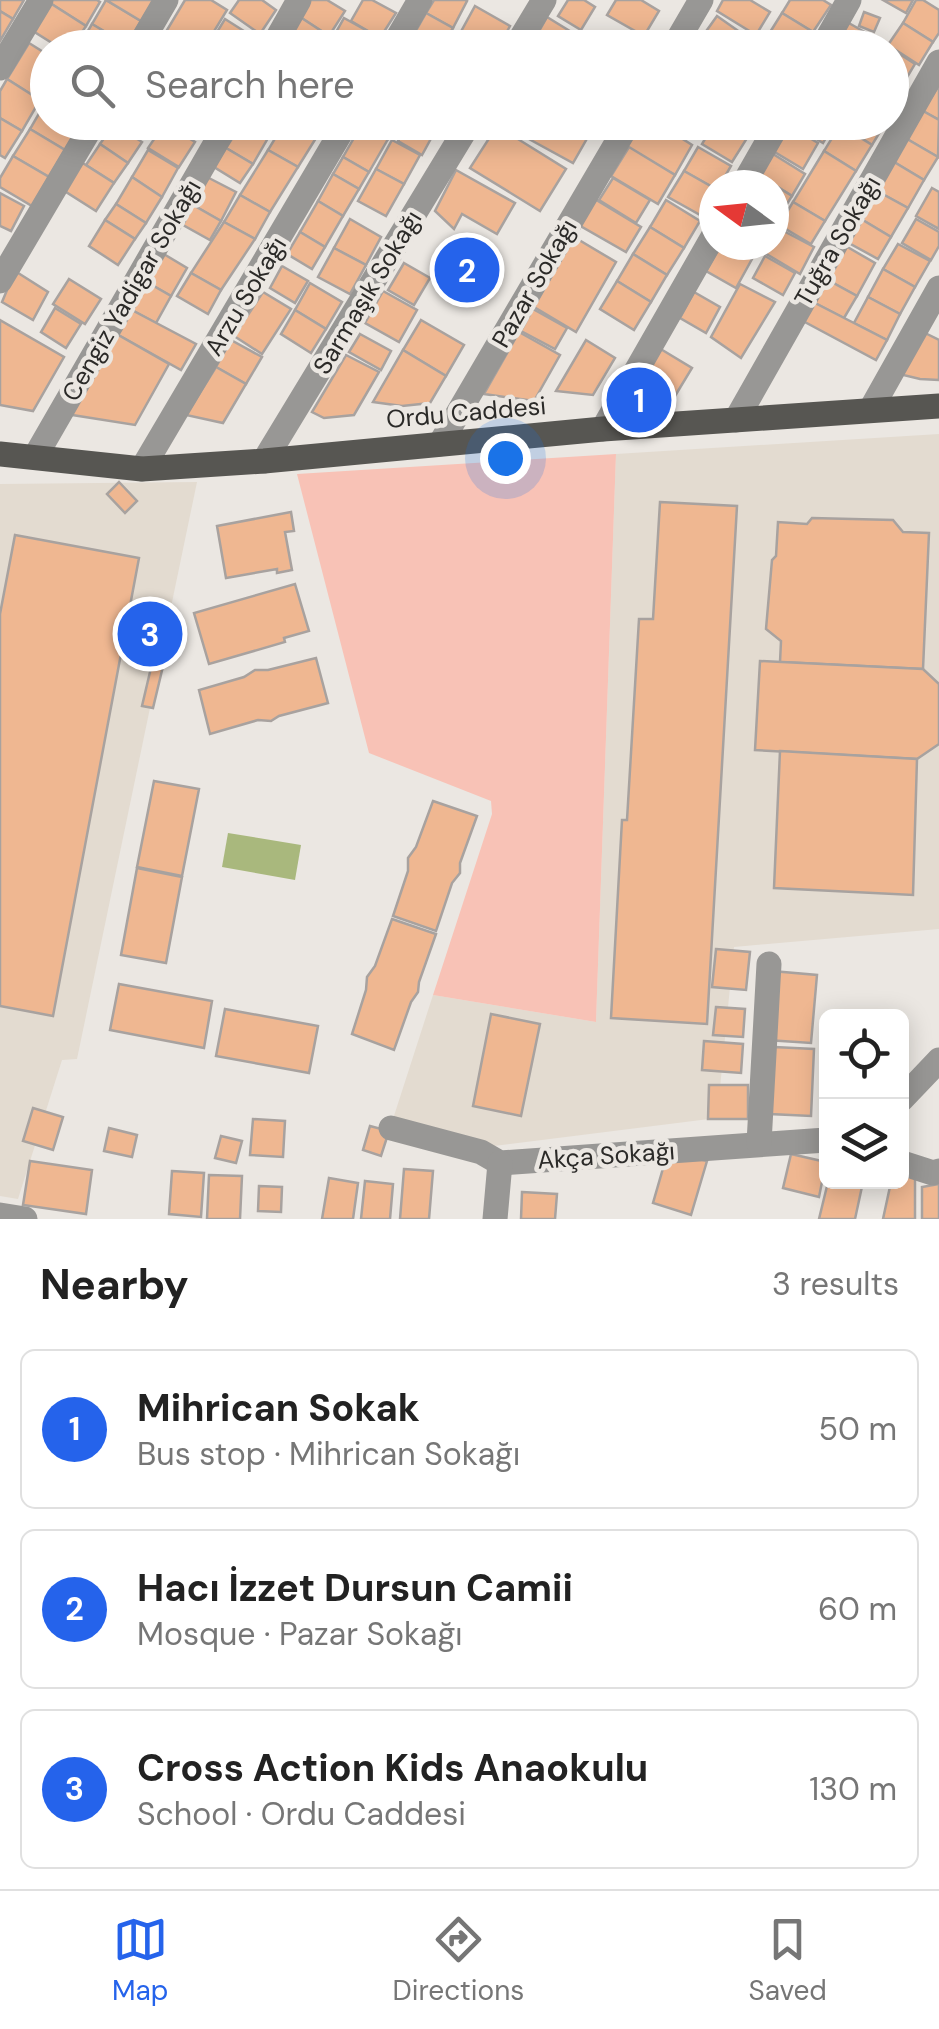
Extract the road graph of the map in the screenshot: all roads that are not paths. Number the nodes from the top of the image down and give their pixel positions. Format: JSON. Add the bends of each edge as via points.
{"nodes":[{"id":1,"x":41,"y":0,"type":"edge"},
{"id":2,"x":166,"y":0,"type":"edge"},
{"id":3,"x":299,"y":0,"type":"edge"},
{"id":4,"x":420,"y":0,"type":"edge"},
{"id":5,"x":544,"y":0,"type":"edge"},
{"id":6,"x":701,"y":0,"type":"edge"},
{"id":7,"x":849,"y":0,"type":"edge"},
{"id":8,"x":148,"y":30,"type":"edge"},
{"id":9,"x":282,"y":30,"type":"edge"},
{"id":10,"x":402,"y":30,"type":"edge"},
{"id":11,"x":526,"y":30,"type":"edge"},
{"id":12,"x":684,"y":30,"type":"edge"},
{"id":13,"x":832,"y":30,"type":"edge"},
{"id":14,"x":939,"y":62,"type":"edge"},
{"id":15,"x":0,"y":68,"type":"edge"},
{"id":16,"x":909,"y":115,"type":"edge"},
{"id":17,"x":83,"y":140,"type":"edge"},
{"id":18,"x":218,"y":140,"type":"edge"},
{"id":19,"x":337,"y":140,"type":"edge"},
{"id":20,"x":459,"y":140,"type":"edge"},
{"id":21,"x":618,"y":140,"type":"edge"},
{"id":22,"x":769,"y":140,"type":"edge"},
{"id":23,"x":895,"y":140,"type":"edge"},
{"id":24,"x":752,"y":170,"type":"edge"},
{"id":25,"x":700,"y":260,"type":"edge"},
{"id":26,"x":0,"y":281,"type":"edge"},
{"id":27,"x":939,"y":288,"type":"edge"},
{"id":28,"x":939,"y":406,"type":"edge"},
{"id":29,"x":870,"y":409,"type":"junction"},
{"id":30,"x":736,"y":420,"type":"junction"},
{"id":31,"x":602,"y":429,"type":"junction"},
{"id":32,"x":440,"y":444,"type":"junction"},
{"id":33,"x":0,"y":454,"type":"edge"},
{"id":34,"x":34,"y":458,"type":"junction"},
{"id":35,"x":264,"y":460,"type":"junction"},
{"id":36,"x":142,"y":469,"type":"junction"},
{"id":37,"x":769,"y":964,"type":"dead end"},
{"id":38,"x":939,"y":1060,"type":"edge"},
{"id":39,"x":909,"y":1092,"type":"edge"},
{"id":40,"x":391,"y":1128,"type":"dead end"},
{"id":41,"x":819,"y":1140,"type":"edge"},
{"id":42,"x":760,"y":1143,"type":"junction"},
{"id":43,"x":500,"y":1163,"type":"junction"},
{"id":44,"x":909,"y":1165,"type":"edge"},
{"id":45,"x":939,"y":1171,"type":"edge"},
{"id":46,"x":0,"y":1215,"type":"edge"},
{"id":47,"x":25,"y":1219,"type":"edge"},
{"id":48,"x":495,"y":1219,"type":"edge"}],
"edges":[{"from":1,"to":15,"type":"street"},
{"from":2,"to":8,"type":"street"},
{"from":3,"to":9,"type":"street"},
{"from":4,"to":10,"type":"street"},
{"from":5,"to":11,"type":"street"},
{"from":6,"to":12,"type":"street"},
{"from":7,"to":13,"type":"street"},
{"from":14,"to":16,"type":"street","name":"Tuğra Sokağı"},
{"from":17,"to":26,"type":"street"},
{"from":18,"to":34,"type":"street","name":"Cengiz Yadigar Sokağı"},
{"from":19,"to":36,"type":"street","name":"Arzu Sokağı"},
{"from":20,"to":35,"type":"street","name":"Sarmaşık Sokağı"},
{"from":21,"to":32,"type":"street","name":"Pazar Sokağı"},
{"from":22,"to":24,"type":"street"},
{"from":23,"to":30,"type":"street","name":"Tuğra Sokağı"},
{"from":25,"to":31,"type":"street"},
{"from":27,"to":29,"type":"street"},
{"from":28,"to":29,"type":"main road","name":"Ordu Caddesi"},
{"from":29,"to":30,"type":"main road","name":"Ordu Caddesi"},
{"from":30,"to":31,"type":"main road","name":"Ordu Caddesi"},
{"from":31,"to":32,"type":"main road","name":"Ordu Caddesi"},
{"from":32,"to":35,"type":"main road","name":"Ordu Caddesi"},
{"from":33,"to":34,"type":"main road","name":"Ordu Caddesi"},
{"from":34,"to":36,"type":"main road","name":"Ordu Caddesi"},
{"from":35,"to":36,"type":"main road","name":"Ordu Caddesi"},
{"from":37,"to":42,"type":"street"},
{"from":38,"to":39,"type":"street"},
{"from":40,"to":43,"type":"street","name":"Akça Sokağı"},
{"from":41,"to":42,"type":"street","name":"Akça Sokağı"},
{"from":42,"to":43,"type":"street","name":"Akça Sokağı"},
{"from":43,"to":48,"type":"street"},
{"from":44,"to":45,"type":"street"},
{"from":46,"to":47,"type":"street"}]}
